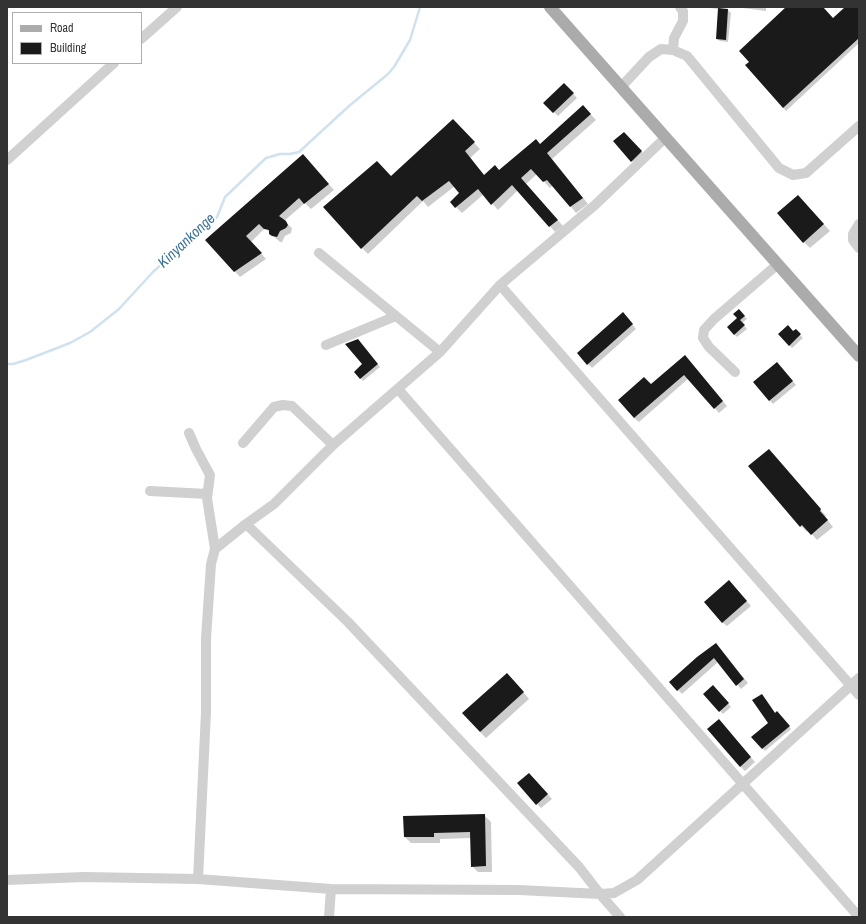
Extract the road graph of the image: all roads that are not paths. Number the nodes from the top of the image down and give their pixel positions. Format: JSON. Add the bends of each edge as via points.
{"nodes":[{"id":1,"x":177,"y":7,"type":"edge"},
{"id":2,"x":550,"y":7,"type":"edge"},
{"id":3,"x":680,"y":7,"type":"edge"},
{"id":4,"x":142,"y":38,"type":"edge"},
{"id":5,"x":673,"y":50,"type":"junction"},
{"id":6,"x":113,"y":64,"type":"edge"},
{"id":7,"x":621,"y":87,"type":"junction"},
{"id":8,"x":859,"y":126,"type":"edge"},
{"id":9,"x":665,"y":138,"type":"junction"},
{"id":10,"x":7,"y":160,"type":"edge"},
{"id":11,"x":859,"y":224,"type":"edge"},
{"id":12,"x":859,"y":248,"type":"edge"},
{"id":13,"x":319,"y":253,"type":"dead end"},
{"id":14,"x":778,"y":264,"type":"junction"},
{"id":15,"x":500,"y":286,"type":"junction"},
{"id":16,"x":396,"y":316,"type":"junction"},
{"id":17,"x":326,"y":345,"type":"dead end"},
{"id":18,"x":857,"y":349,"type":"edge"},
{"id":19,"x":440,"y":352,"type":"junction"},
{"id":20,"x":734,"y":372,"type":"dead end"},
{"id":21,"x":398,"y":389,"type":"junction"},
{"id":22,"x":189,"y":433,"type":"dead end"},
{"id":23,"x":243,"y":443,"type":"dead end"},
{"id":24,"x":333,"y":445,"type":"junction"},
{"id":25,"x":150,"y":490,"type":"dead end"},
{"id":26,"x":207,"y":494,"type":"junction"},
{"id":27,"x":246,"y":524,"type":"junction"},
{"id":28,"x":215,"y":550,"type":"junction"},
{"id":29,"x":859,"y":678,"type":"edge"},
{"id":30,"x":850,"y":685,"type":"junction"},
{"id":31,"x":859,"y":695,"type":"edge"},
{"id":32,"x":743,"y":784,"type":"junction"},
{"id":33,"x":198,"y":879,"type":"junction"},
{"id":34,"x":7,"y":880,"type":"edge"},
{"id":35,"x":331,"y":889,"type":"junction"},
{"id":36,"x":600,"y":894,"type":"junction"},
{"id":37,"x":330,"y":917,"type":"edge"},
{"id":38,"x":620,"y":917,"type":"edge"},
{"id":39,"x":859,"y":917,"type":"edge"}],
"edges":[{"from":1,"to":4,"type":"street"},
{"from":2,"to":7,"type":"main road"},
{"from":3,"to":5,"type":"street","via":[[683,11],[683,21],[674,38]]},
{"from":5,"to":7,"type":"street","via":[[661,49],[649,57]]},
{"from":5,"to":8,"type":"street","via":[[687,56],[779,168],[793,175],[806,173]]},
{"from":6,"to":10,"type":"street"},
{"from":7,"to":9,"type":"main road"},
{"from":9,"to":14,"type":"main road"},
{"from":9,"to":15,"type":"street","via":[[595,205]]},
{"from":11,"to":12,"type":"street","via":[[853,234],[853,240]]},
{"from":13,"to":16,"type":"street"},
{"from":14,"to":18,"type":"main road"},
{"from":14,"to":20,"type":"street","via":[[704,330],[703,338],[709,347]]},
{"from":15,"to":19,"type":"street"},
{"from":15,"to":30,"type":"street"},
{"from":16,"to":17,"type":"street"},
{"from":16,"to":19,"type":"street"},
{"from":19,"to":21,"type":"street"},
{"from":21,"to":24,"type":"street"},
{"from":21,"to":32,"type":"street"},
{"from":22,"to":26,"type":"street","via":[[210,476]]},
{"from":23,"to":24,"type":"street","via":[[274,407],[283,405],[292,406]]},
{"from":24,"to":27,"type":"street","via":[[274,504]]},
{"from":25,"to":26,"type":"street"},
{"from":26,"to":28,"type":"street"},
{"from":27,"to":28,"type":"street"},
{"from":27,"to":36,"type":"street","via":[[348,622],[580,868]]},
{"from":28,"to":33,"type":"street","via":[[211,564],[206,638],[206,712]]},
{"from":29,"to":30,"type":"street"},
{"from":30,"to":31,"type":"street"},
{"from":30,"to":32,"type":"street"},
{"from":32,"to":36,"type":"street","via":[[637,880],[614,893]]},
{"from":32,"to":39,"type":"street"},
{"from":33,"to":34,"type":"street","via":[[84,877]]},
{"from":33,"to":35,"type":"street"},
{"from":35,"to":36,"type":"street","via":[[519,890]]},
{"from":35,"to":37,"type":"street"},
{"from":36,"to":38,"type":"street"}]}
